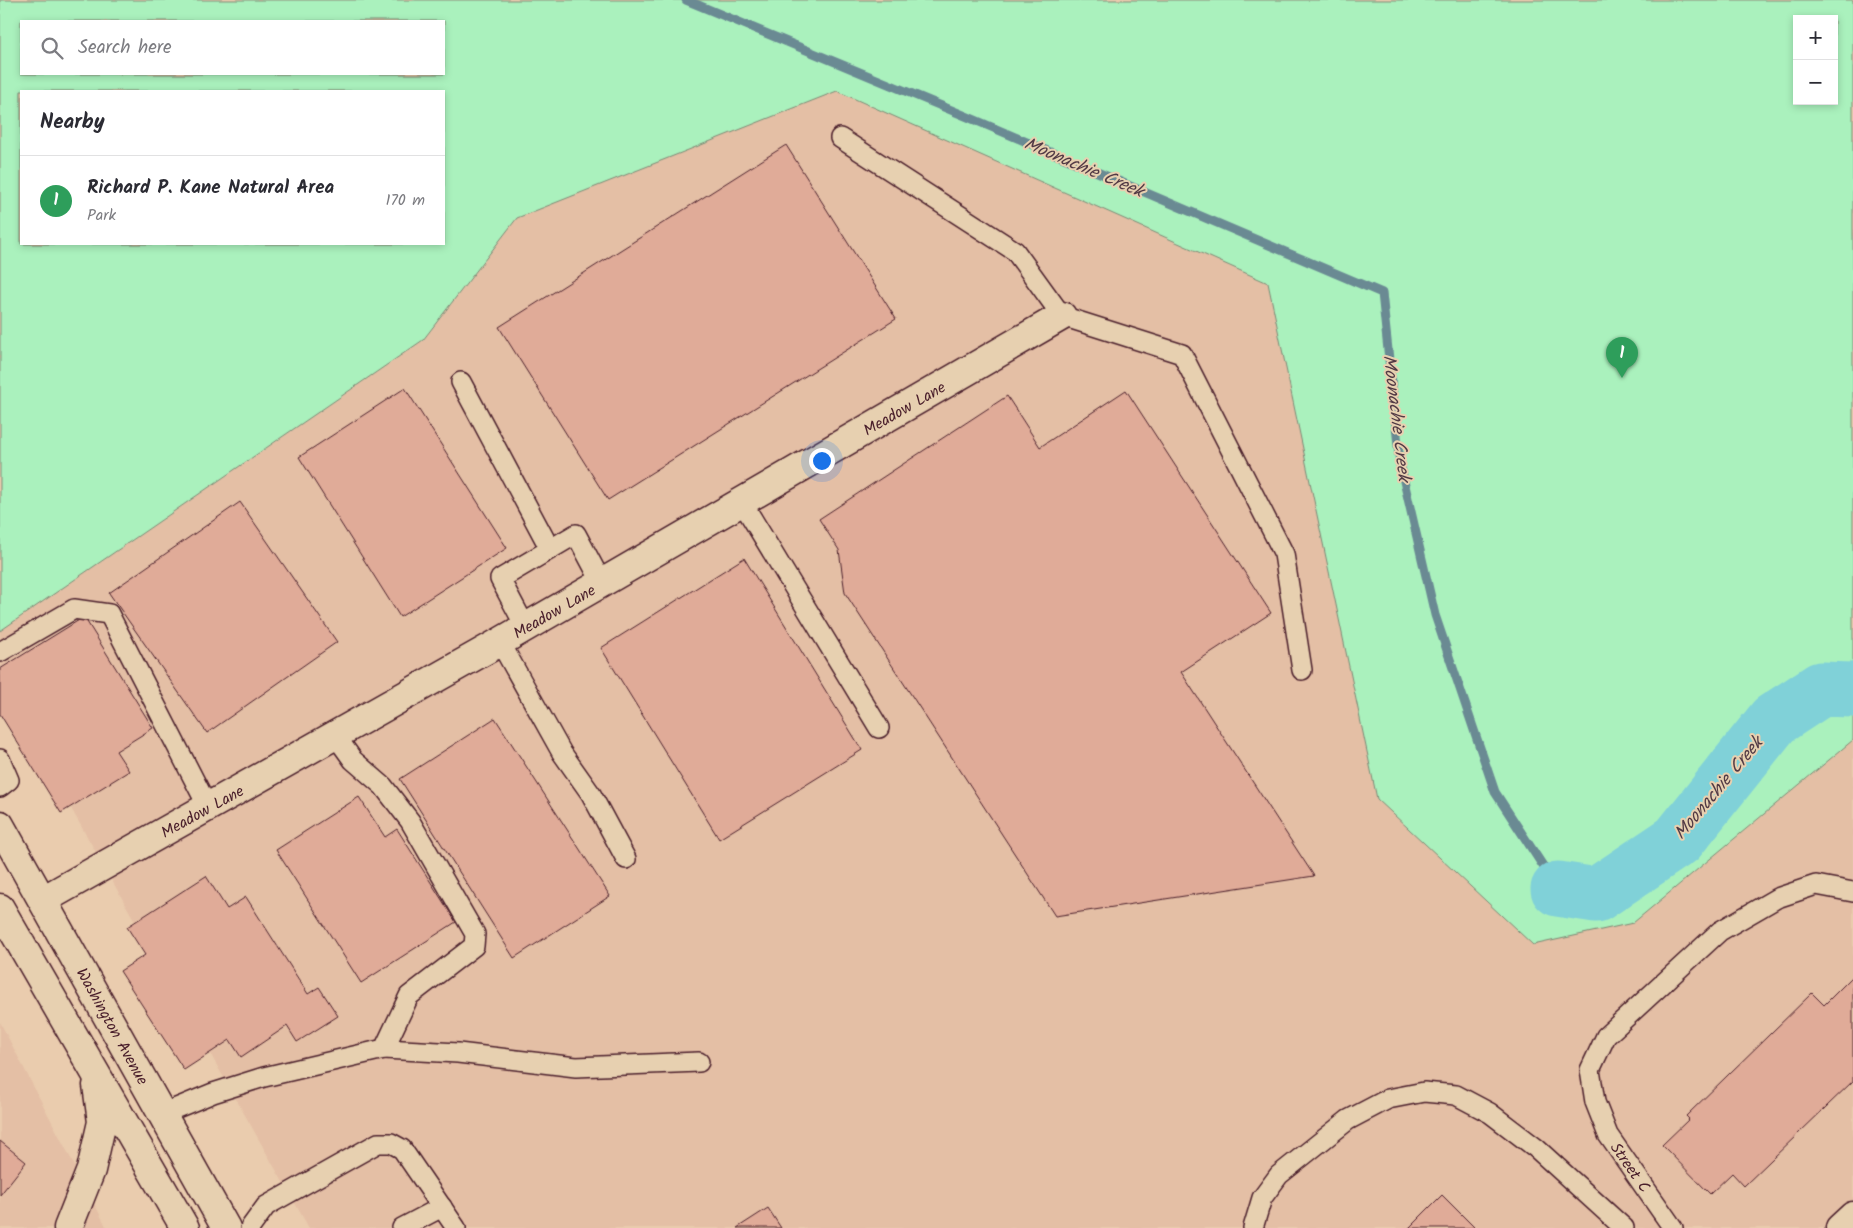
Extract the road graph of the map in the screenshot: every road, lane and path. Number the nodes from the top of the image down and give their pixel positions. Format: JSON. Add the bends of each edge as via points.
{"nodes":[{"id":1,"x":840,"y":138,"type":"dead end"},
{"id":2,"x":1062,"y":316,"type":"junction"},
{"id":3,"x":460,"y":382,"type":"dead end"},
{"id":4,"x":742,"y":502,"type":"junction"},
{"id":5,"x":550,"y":549,"type":"junction"},
{"id":6,"x":602,"y":583,"type":"junction"},
{"id":7,"x":526,"y":628,"type":"junction"},
{"id":8,"x":500,"y":642,"type":"junction"},
{"id":9,"x":0,"y":652,"type":"edge"},
{"id":10,"x":1302,"y":670,"type":"dead end"},
{"id":11,"x":879,"y":728,"type":"dead end"},
{"id":12,"x":335,"y":735,"type":"junction"},
{"id":13,"x":0,"y":759,"type":"edge"},
{"id":14,"x":0,"y":787,"type":"edge"},
{"id":15,"x":208,"y":808,"type":"junction"},
{"id":16,"x":0,"y":825,"type":"edge"},
{"id":17,"x":626,"y":859,"type":"dead end"},
{"id":18,"x":1853,"y":892,"type":"edge"},
{"id":19,"x":43,"y":900,"type":"junction"},
{"id":20,"x":4,"y":926,"type":"edge"},
{"id":21,"x":384,"y":1049,"type":"junction"},
{"id":22,"x":699,"y":1062,"type":"dead end"},
{"id":23,"x":95,"y":1071,"type":"junction"},
{"id":24,"x":162,"y":1114,"type":"junction"},
{"id":25,"x":442,"y":1207,"type":"junction"},
{"id":26,"x":1853,"y":1216,"type":"edge"},
{"id":27,"x":68,"y":1228,"type":"edge"},
{"id":28,"x":185,"y":1228,"type":"edge"},
{"id":29,"x":226,"y":1228,"type":"edge"},
{"id":30,"x":250,"y":1228,"type":"edge"},
{"id":31,"x":402,"y":1228,"type":"edge"},
{"id":32,"x":456,"y":1228,"type":"edge"},
{"id":33,"x":1253,"y":1228,"type":"edge"},
{"id":34,"x":1624,"y":1228,"type":"edge"},
{"id":35,"x":1673,"y":1228,"type":"edge"},
{"id":36,"x":1840,"y":1228,"type":"edge"}],
"edges":[{"from":1,"to":2,"type":"lane","via":[[1015,251]]},
{"from":2,"to":4,"type":"street","name":"Meadow Lane"},
{"from":2,"to":10,"type":"lane","via":[[1182,354],[1284,554]]},
{"from":3,"to":5,"type":"lane"},
{"from":4,"to":6,"type":"street","name":"Meadow Lane"},
{"from":4,"to":11,"type":"lane"},
{"from":5,"to":6,"type":"lane","via":[[576,534]]},
{"from":5,"to":7,"type":"lane","via":[[500,579]]},
{"from":6,"to":7,"type":"street","name":"Meadow Lane"},
{"from":7,"to":8,"type":"street","name":"Meadow Lane"},
{"from":8,"to":12,"type":"street","name":"Meadow Lane"},
{"from":8,"to":17,"type":"lane","via":[[562,754],[591,794]]},
{"from":9,"to":15,"type":"lane","via":[[74,608],[109,614]]},
{"from":12,"to":15,"type":"street","name":"Meadow Lane"},
{"from":12,"to":21,"type":"lane","via":[[353,760],[383,786],[410,821],[475,934],[474,946],[409,996]]},
{"from":13,"to":14,"type":"lane","via":[[9,780]]},
{"from":15,"to":19,"type":"street","name":"Meadow Lane"},
{"from":16,"to":19,"type":"street","name":"Washington Avenue"},
{"from":18,"to":35,"type":"lane","name":"Street C","via":[[1816,885],[1777,898],[1720,931],[1606,1036],[1590,1070],[1595,1102],[1608,1135]]},
{"from":19,"to":24,"type":"street","name":"Washington Avenue"},
{"from":20,"to":23,"type":"street"},
{"from":21,"to":22,"type":"lane","via":[[458,1053],[576,1067]]},
{"from":21,"to":24,"type":"lane","via":[[264,1077]]},
{"from":23,"to":27,"type":"street","via":[[102,1122],[90,1170]]},
{"from":23,"to":28,"type":"street"},
{"from":24,"to":29,"type":"street","name":"Washington Avenue"},
{"from":25,"to":30,"type":"lane","via":[[402,1149],[391,1143],[378,1144],[266,1206]]},
{"from":25,"to":31,"type":"lane"},
{"from":25,"to":32,"type":"lane"},
{"from":26,"to":36,"type":"street"},
{"from":33,"to":34,"type":"lane","via":[[1262,1198],[1279,1175],[1348,1120],[1388,1099],[1424,1092],[1456,1095],[1490,1113],[1543,1154]]}]}
